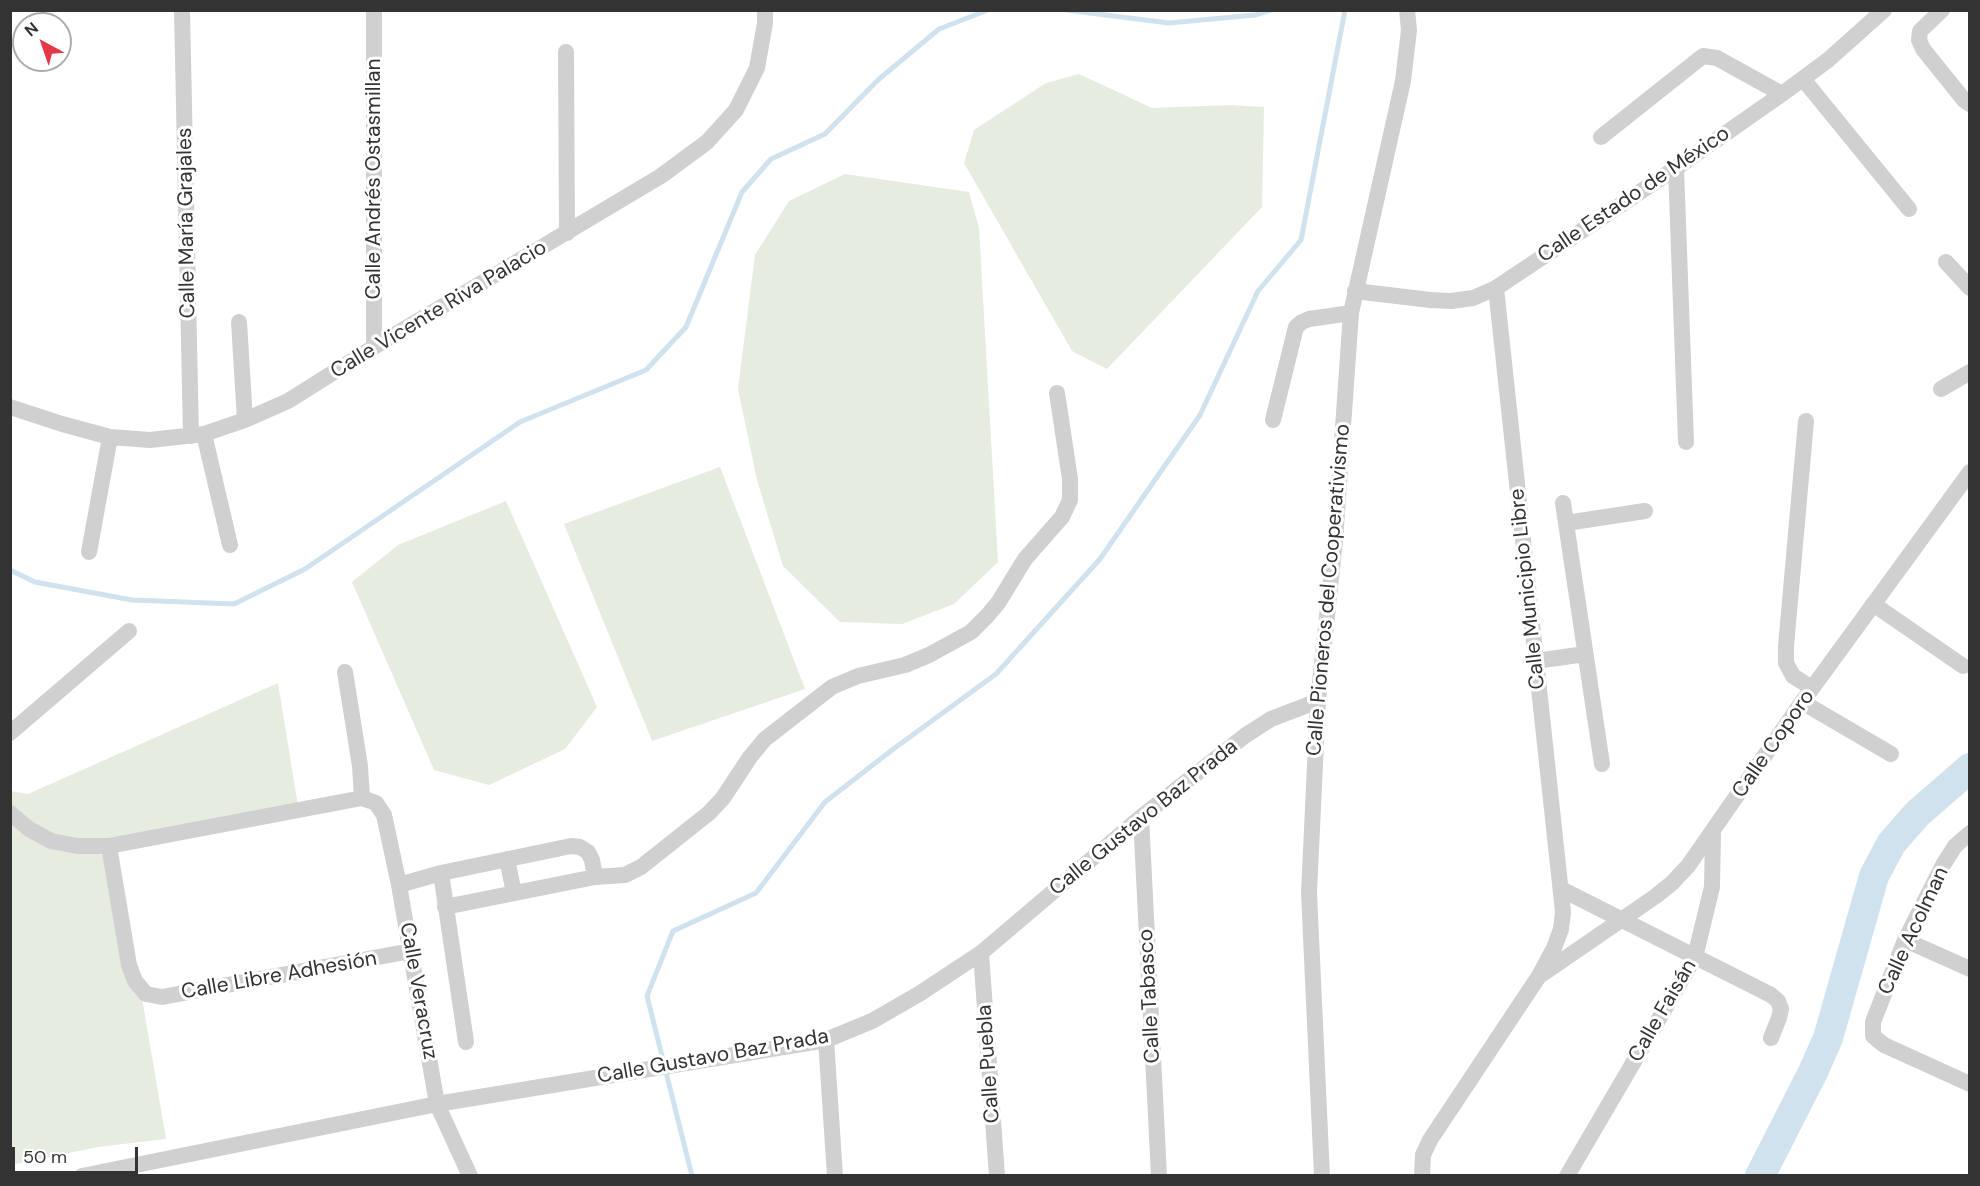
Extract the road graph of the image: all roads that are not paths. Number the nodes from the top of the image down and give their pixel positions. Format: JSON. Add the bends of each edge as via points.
{"nodes":[{"id":1,"x":182,"y":10,"type":"edge"},
{"id":2,"x":374,"y":10,"type":"edge"},
{"id":3,"x":765,"y":10,"type":"edge"},
{"id":4,"x":1407,"y":10,"type":"edge"},
{"id":5,"x":1884,"y":10,"type":"edge"},
{"id":6,"x":1940,"y":11,"type":"edge"},
{"id":7,"x":566,"y":52,"type":"dead end"},
{"id":8,"x":1803,"y":79,"type":"junction"},
{"id":9,"x":1782,"y":94,"type":"junction"},
{"id":10,"x":1970,"y":104,"type":"edge"},
{"id":11,"x":1601,"y":137,"type":"dead end"},
{"id":12,"x":1676,"y":168,"type":"junction"},
{"id":13,"x":1909,"y":209,"type":"dead end"},
{"id":14,"x":567,"y":233,"type":"junction"},
{"id":15,"x":1946,"y":262,"type":"dead end"},
{"id":16,"x":1496,"y":288,"type":"junction"},
{"id":17,"x":1970,"y":288,"type":"edge"},
{"id":18,"x":1355,"y":291,"type":"junction"},
{"id":19,"x":1351,"y":313,"type":"junction"},
{"id":20,"x":239,"y":322,"type":"dead end"},
{"id":21,"x":374,"y":347,"type":"junction"},
{"id":22,"x":1970,"y":372,"type":"edge"},
{"id":23,"x":1941,"y":389,"type":"dead end"},
{"id":24,"x":1057,"y":393,"type":"dead end"},
{"id":25,"x":10,"y":407,"type":"edge"},
{"id":26,"x":245,"y":420,"type":"junction"},
{"id":27,"x":1273,"y":420,"type":"dead end"},
{"id":28,"x":1806,"y":421,"type":"dead end"},
{"id":29,"x":198,"y":435,"type":"junction"},
{"id":30,"x":110,"y":436,"type":"junction"},
{"id":31,"x":1686,"y":442,"type":"dead end"},
{"id":32,"x":1970,"y":471,"type":"edge"},
{"id":33,"x":1563,"y":503,"type":"dead end"},
{"id":34,"x":1645,"y":511,"type":"dead end"},
{"id":35,"x":1566,"y":523,"type":"junction"},
{"id":36,"x":230,"y":544,"type":"dead end"},
{"id":37,"x":89,"y":552,"type":"dead end"},
{"id":38,"x":1873,"y":604,"type":"junction"},
{"id":39,"x":129,"y":631,"type":"dead end"},
{"id":40,"x":1584,"y":654,"type":"junction"},
{"id":41,"x":1536,"y":661,"type":"junction"},
{"id":42,"x":1963,"y":666,"type":"dead end"},
{"id":43,"x":345,"y":672,"type":"dead end"},
{"id":44,"x":1812,"y":688,"type":"junction"},
{"id":45,"x":1317,"y":701,"type":"junction"},
{"id":46,"x":1802,"y":702,"type":"junction"},
{"id":47,"x":10,"y":733,"type":"edge"},
{"id":48,"x":1890,"y":754,"type":"dead end"},
{"id":49,"x":1602,"y":764,"type":"dead end"},
{"id":50,"x":369,"y":801,"type":"junction"},
{"id":51,"x":10,"y":813,"type":"edge"},
{"id":52,"x":1142,"y":817,"type":"junction"},
{"id":53,"x":1713,"y":832,"type":"junction"},
{"id":54,"x":1970,"y":833,"type":"edge"},
{"id":55,"x":110,"y":846,"type":"junction"},
{"id":56,"x":1962,"y":849,"type":"edge"},
{"id":57,"x":507,"y":859,"type":"junction"},
{"id":58,"x":441,"y":873,"type":"junction"},
{"id":59,"x":595,"y":877,"type":"junction"},
{"id":60,"x":399,"y":885,"type":"junction"},
{"id":61,"x":1561,"y":889,"type":"junction"},
{"id":62,"x":514,"y":893,"type":"junction"},
{"id":63,"x":445,"y":907,"type":"junction"},
{"id":64,"x":1620,"y":920,"type":"junction"},
{"id":65,"x":1905,"y":940,"type":"junction"},
{"id":66,"x":411,"y":951,"type":"junction"},
{"id":67,"x":981,"y":953,"type":"junction"},
{"id":68,"x":1695,"y":957,"type":"junction"},
{"id":69,"x":1970,"y":969,"type":"edge"},
{"id":70,"x":1539,"y":976,"type":"junction"},
{"id":71,"x":1771,"y":1038,"type":"dead end"},
{"id":72,"x":826,"y":1040,"type":"junction"},
{"id":73,"x":466,"y":1042,"type":"dead end"},
{"id":74,"x":1970,"y":1084,"type":"edge"},
{"id":75,"x":437,"y":1104,"type":"junction"},
{"id":76,"x":82,"y":1176,"type":"edge"},
{"id":77,"x":470,"y":1176,"type":"edge"},
{"id":78,"x":834,"y":1176,"type":"edge"},
{"id":79,"x":997,"y":1176,"type":"edge"},
{"id":80,"x":1159,"y":1176,"type":"edge"},
{"id":81,"x":1322,"y":1176,"type":"edge"},
{"id":82,"x":1422,"y":1176,"type":"edge"},
{"id":83,"x":1567,"y":1176,"type":"edge"}],
"edges":[{"from":1,"to":29,"type":"street","name":"Calle María Grajales"},
{"from":2,"to":21,"type":"street","name":"Calle Andrés Ostasmillan"},
{"from":3,"to":14,"type":"street","name":"Calle Vicente Riva Palacio","via":[[757,68],[736,110],[708,142],[661,176]]},
{"from":4,"to":18,"type":"street","name":"Calle Pioneros del Cooperativismo","via":[[1409,30],[1403,81]]},
{"from":5,"to":8,"type":"street","name":"Calle Estado de México"},
{"from":6,"to":10,"type":"street","via":[[1920,31],[1920,40],[1923,49]]},
{"from":7,"to":14,"type":"street"},
{"from":8,"to":9,"type":"street","name":"Calle Estado de México"},
{"from":8,"to":13,"type":"street"},
{"from":9,"to":11,"type":"street","via":[[1717,58],[1703,56]]},
{"from":9,"to":12,"type":"street","name":"Calle Estado de México"},
{"from":12,"to":16,"type":"street","name":"Calle Estado de México"},
{"from":12,"to":31,"type":"street"},
{"from":14,"to":21,"type":"street","name":"Calle Vicente Riva Palacio"},
{"from":15,"to":17,"type":"street"},
{"from":16,"to":18,"type":"street","name":"Calle Estado de México","via":[[1473,298],[1451,301]]},
{"from":16,"to":41,"type":"street","name":"Calle Municipio Libre"},
{"from":18,"to":19,"type":"street","name":"Calle Pioneros del Cooperativismo"},
{"from":19,"to":27,"type":"street","via":[[1309,320],[1296,327]]},
{"from":19,"to":45,"type":"street","name":"Calle Pioneros del Cooperativismo","via":[[1335,541]]},
{"from":20,"to":26,"type":"street"},
{"from":21,"to":26,"type":"street","name":"Calle Vicente Riva Palacio","via":[[288,401]]},
{"from":22,"to":23,"type":"street"},
{"from":24,"to":59,"type":"street","via":[[1070,500],[1062,517],[1025,559],[987,616],[971,632],[929,655],[832,687],[765,739],[710,813],[640,867],[625,875]]},
{"from":25,"to":30,"type":"street","name":"Calle Vicente Riva Palacio"},
{"from":26,"to":29,"type":"street","name":"Calle Vicente Riva Palacio"},
{"from":28,"to":44,"type":"street","via":[[1786,663],[1793,676]]},
{"from":29,"to":30,"type":"street","name":"Calle Vicente Riva Palacio","via":[[150,440]]},
{"from":29,"to":36,"type":"street","name":"Calle María Grajales"},
{"from":30,"to":37,"type":"street"},
{"from":32,"to":38,"type":"street","name":"Calle Coporo"},
{"from":33,"to":35,"type":"street"},
{"from":34,"to":35,"type":"street"},
{"from":35,"to":40,"type":"street"},
{"from":38,"to":42,"type":"street"},
{"from":38,"to":44,"type":"street","name":"Calle Coporo"},
{"from":39,"to":47,"type":"street"},
{"from":40,"to":41,"type":"street"},
{"from":40,"to":49,"type":"street"},
{"from":41,"to":61,"type":"street","name":"Calle Municipio Libre"},
{"from":43,"to":50,"type":"street","name":"Calle Veracruz"},
{"from":44,"to":46,"type":"street","name":"Calle Coporo"},
{"from":45,"to":52,"type":"street","name":"Calle Gustavo Baz Prada","via":[[1271,719],[1246,735]]},
{"from":45,"to":81,"type":"street","name":"Calle Pioneros del Cooperativismo","via":[[1309,893]]},
{"from":46,"to":48,"type":"street"},
{"from":46,"to":53,"type":"street","name":"Calle Coporo"},
{"from":50,"to":55,"type":"street"},
{"from":50,"to":60,"type":"street","name":"Calle Veracruz","via":[[384,815]]},
{"from":51,"to":55,"type":"street","via":[[51,841]]},
{"from":52,"to":67,"type":"street","name":"Calle Gustavo Baz Prada"},
{"from":52,"to":80,"type":"street","name":"Calle Tabasco"},
{"from":53,"to":64,"type":"street","name":"Calle Coporo","via":[[1672,883]]},
{"from":53,"to":68,"type":"street","name":"Calle Faisán","via":[[1712,887]]},
{"from":54,"to":56,"type":"street","name":"Calle Acolman"},
{"from":55,"to":66,"type":"street","name":"Calle Libre Adhesión","via":[[129,965],[146,994],[162,997]]},
{"from":56,"to":65,"type":"street","name":"Calle Acolman","via":[[1943,865]]},
{"from":57,"to":58,"type":"street"},
{"from":57,"to":59,"type":"street","via":[[580,847],[588,852]]},
{"from":57,"to":62,"type":"street"},
{"from":58,"to":60,"type":"street"},
{"from":58,"to":63,"type":"street"},
{"from":59,"to":62,"type":"street"},
{"from":60,"to":66,"type":"street","name":"Calle Veracruz"},
{"from":61,"to":64,"type":"street"},
{"from":61,"to":70,"type":"street","name":"Calle Coporo","via":[[1561,929]]},
{"from":62,"to":63,"type":"street"},
{"from":63,"to":73,"type":"street"},
{"from":64,"to":68,"type":"street"},
{"from":64,"to":70,"type":"street","name":"Calle Coporo"},
{"from":65,"to":69,"type":"street"},
{"from":65,"to":74,"type":"street","name":"Calle Acolman","via":[[1873,1022],[1873,1036],[1884,1045]]},
{"from":66,"to":75,"type":"street","name":"Calle Veracruz"},
{"from":67,"to":72,"type":"street","name":"Calle Gustavo Baz Prada","via":[[919,994]]},
{"from":67,"to":79,"type":"street","name":"Calle Puebla"},
{"from":68,"to":71,"type":"street","via":[[1778,1001],[1779,1018]]},
{"from":68,"to":83,"type":"street","name":"Calle Faisán"},
{"from":70,"to":82,"type":"street","name":"Calle Coporo","via":[[1430,1140],[1423,1155]]},
{"from":72,"to":75,"type":"street","name":"Calle Gustavo Baz Prada"},
{"from":72,"to":78,"type":"street"},
{"from":75,"to":76,"type":"street","name":"Calle Gustavo Baz Prada"},
{"from":75,"to":77,"type":"street","name":"Calle Veracruz"}]}
